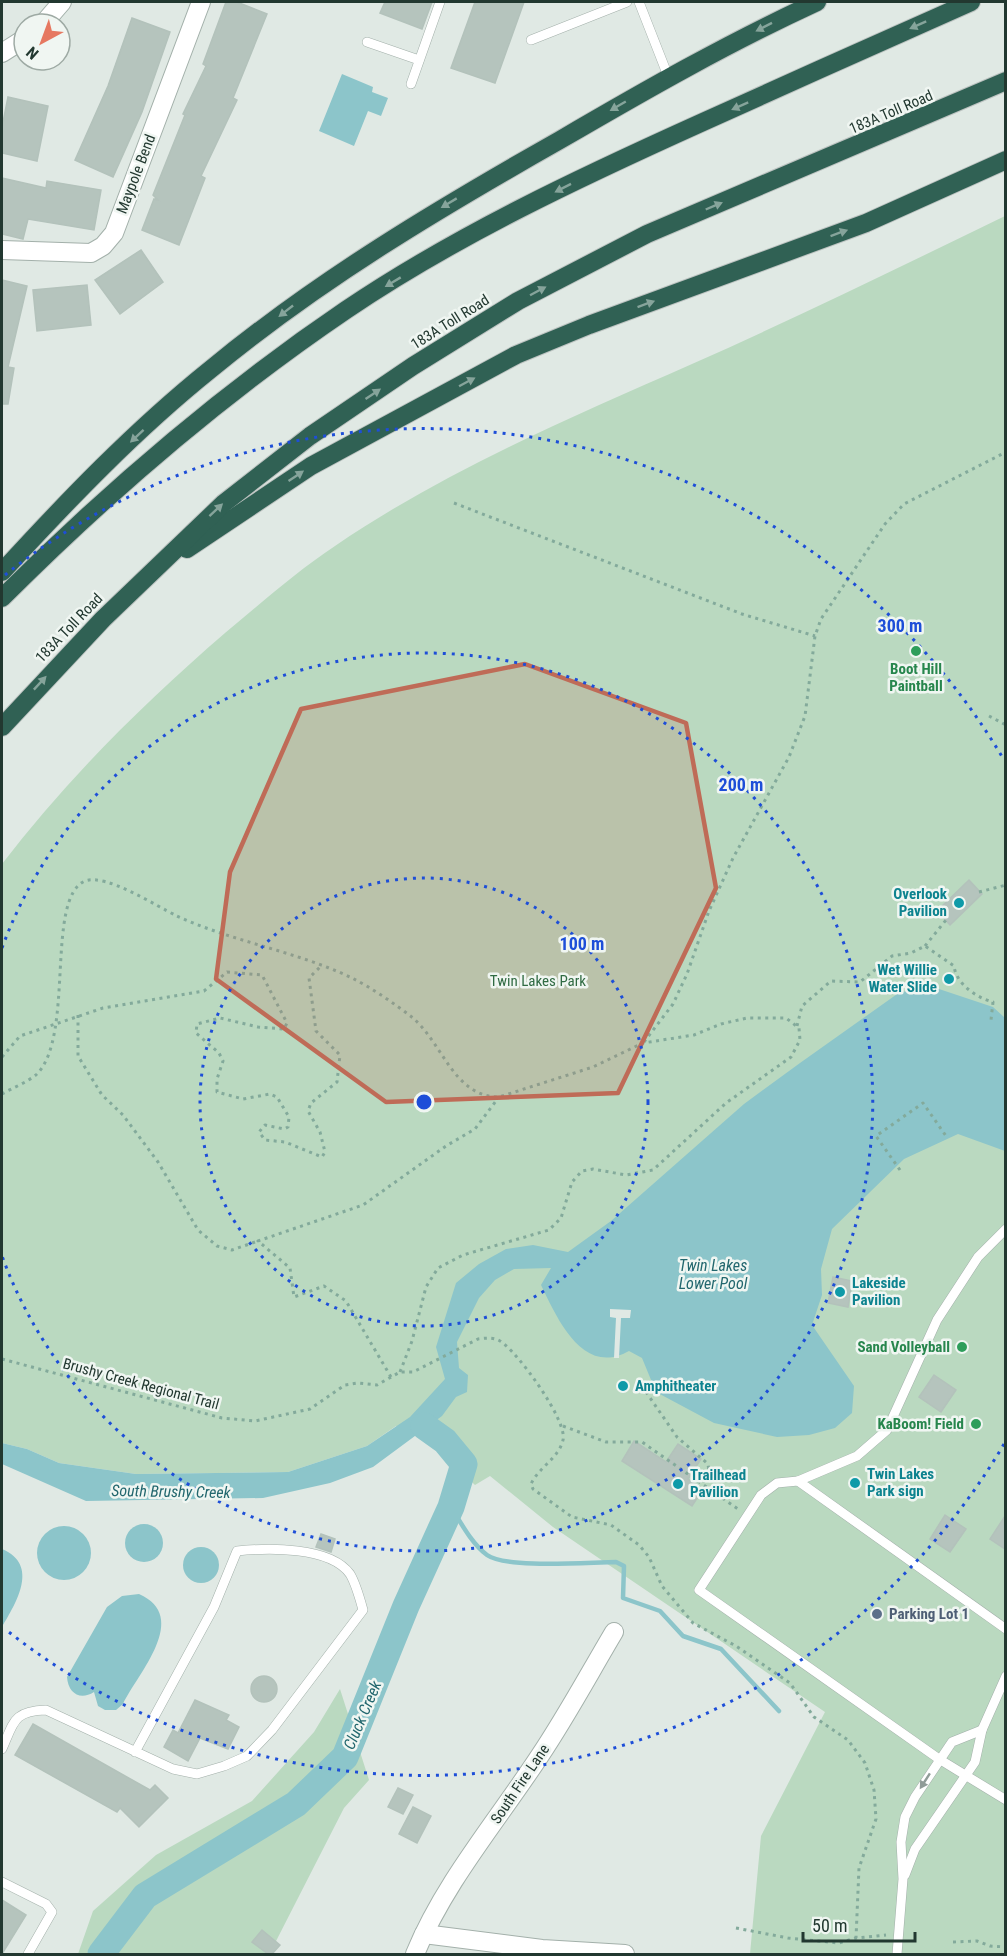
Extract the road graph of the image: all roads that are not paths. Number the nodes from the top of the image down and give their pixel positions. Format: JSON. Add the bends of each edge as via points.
{"nodes":[{"id":1,"x":201,"y":2,"type":"edge"},
{"id":2,"x":440,"y":2,"type":"edge"},
{"id":3,"x":627,"y":2,"type":"edge"},
{"id":4,"x":639,"y":2,"type":"edge"},
{"id":5,"x":817,"y":2,"type":"edge"},
{"id":6,"x":971,"y":2,"type":"edge"},
{"id":7,"x":531,"y":40,"type":"dead end"},
{"id":8,"x":367,"y":42,"type":"dead end"},
{"id":9,"x":419,"y":60,"type":"junction"},
{"id":10,"x":668,"y":76,"type":"junction"},
{"id":11,"x":1005,"y":81,"type":"edge"},
{"id":12,"x":411,"y":84,"type":"dead end"},
{"id":13,"x":1005,"y":160,"type":"edge"},
{"id":14,"x":2,"y":250,"type":"edge"},
{"id":15,"x":2,"y":572,"type":"edge"},
{"id":16,"x":143,"y":579,"type":"junction"},
{"id":17,"x":2,"y":598,"type":"edge"},
{"id":18,"x":2,"y":727,"type":"edge"},
{"id":19,"x":1005,"y":1229,"type":"edge"},
{"id":20,"x":798,"y":1481,"type":"junction"},
{"id":21,"x":1005,"y":1629,"type":"edge"},
{"id":22,"x":614,"y":1632,"type":"dead end"},
{"id":23,"x":1005,"y":1676,"type":"edge"},
{"id":24,"x":982,"y":1730,"type":"junction"},
{"id":25,"x":2,"y":1749,"type":"edge"},
{"id":26,"x":135,"y":1752,"type":"junction"},
{"id":27,"x":939,"y":1759,"type":"junction"},
{"id":28,"x":968,"y":1775,"type":"junction"},
{"id":29,"x":1005,"y":1800,"type":"edge"},
{"id":30,"x":903,"y":1880,"type":"junction"},
{"id":31,"x":2,"y":1882,"type":"edge"},
{"id":32,"x":424,"y":1934,"type":"junction"},
{"id":33,"x":542,"y":1952,"type":"edge"},
{"id":34,"x":564,"y":1953,"type":"edge"},
{"id":35,"x":28,"y":1954,"type":"edge"},
{"id":36,"x":415,"y":1954,"type":"edge"},
{"id":37,"x":625,"y":1954,"type":"edge"},
{"id":38,"x":897,"y":1954,"type":"edge"}],
"edges":[{"from":1,"to":14,"type":"street","name":"Maypole Bend","via":[[114,233],[104,246],[91,253]]},
{"from":2,"to":9,"type":"lane"},
{"from":3,"to":7,"type":"lane"},
{"from":4,"to":10,"type":"lane"},
{"from":5,"to":10,"type":"highway","one_way":true},
{"from":6,"to":17,"type":"highway","one_way":true,"via":[[595,171],[468,237],[348,309],[230,392],[55,544]]},
{"from":8,"to":9,"type":"lane"},
{"from":9,"to":12,"type":"lane"},
{"from":10,"to":15,"type":"highway","one_way":true,"via":[[448,203],[296,303],[209,370],[133,439]]},
{"from":16,"to":11,"type":"highway","name":"183A Toll Road","one_way":true,"via":[[224,503],[310,436],[519,301],[646,234]]},
{"from":16,"to":13,"type":"highway","one_way":true,"via":[[311,466],[516,355],[866,223]]},
{"from":18,"to":16,"type":"highway","name":"183A Toll Road","one_way":true},
{"from":19,"to":20,"type":"lane","via":[[978,1257],[937,1320],[887,1430],[856,1456]]},
{"from":20,"to":21,"type":"lane"},
{"from":20,"to":27,"type":"lane","via":[[777,1483],[761,1495],[699,1590]]},
{"from":22,"to":32,"type":"street","name":"South Fire Lane","via":[[540,1756],[464,1866]]},
{"from":23,"to":24,"type":"lane"},
{"from":24,"to":27,"type":"lane","via":[[952,1742]]},
{"from":24,"to":28,"type":"lane"},
{"from":25,"to":26,"type":"lane","via":[[16,1717],[27,1711],[46,1710]]},
{"from":26,"to":26,"type":"lane","via":[[214,1607],[237,1551],[296,1550],[332,1561],[349,1573],[363,1610],[284,1715],[247,1756],[197,1774],[173,1769]]},
{"from":27,"to":28,"type":"lane"},
{"from":27,"to":30,"type":"lane","one_way":true,"via":[[905,1817],[901,1842]]},
{"from":28,"to":29,"type":"lane"},
{"from":28,"to":30,"type":"lane","via":[[915,1849]]},
{"from":30,"to":38,"type":"lane"},
{"from":31,"to":35,"type":"lane","via":[[46,1904],[52,1912]]},
{"from":32,"to":33,"type":"street"},
{"from":32,"to":36,"type":"street","name":"South Fire Lane"},
{"from":33,"to":34,"type":"street"},
{"from":34,"to":37,"type":"street"}]}
